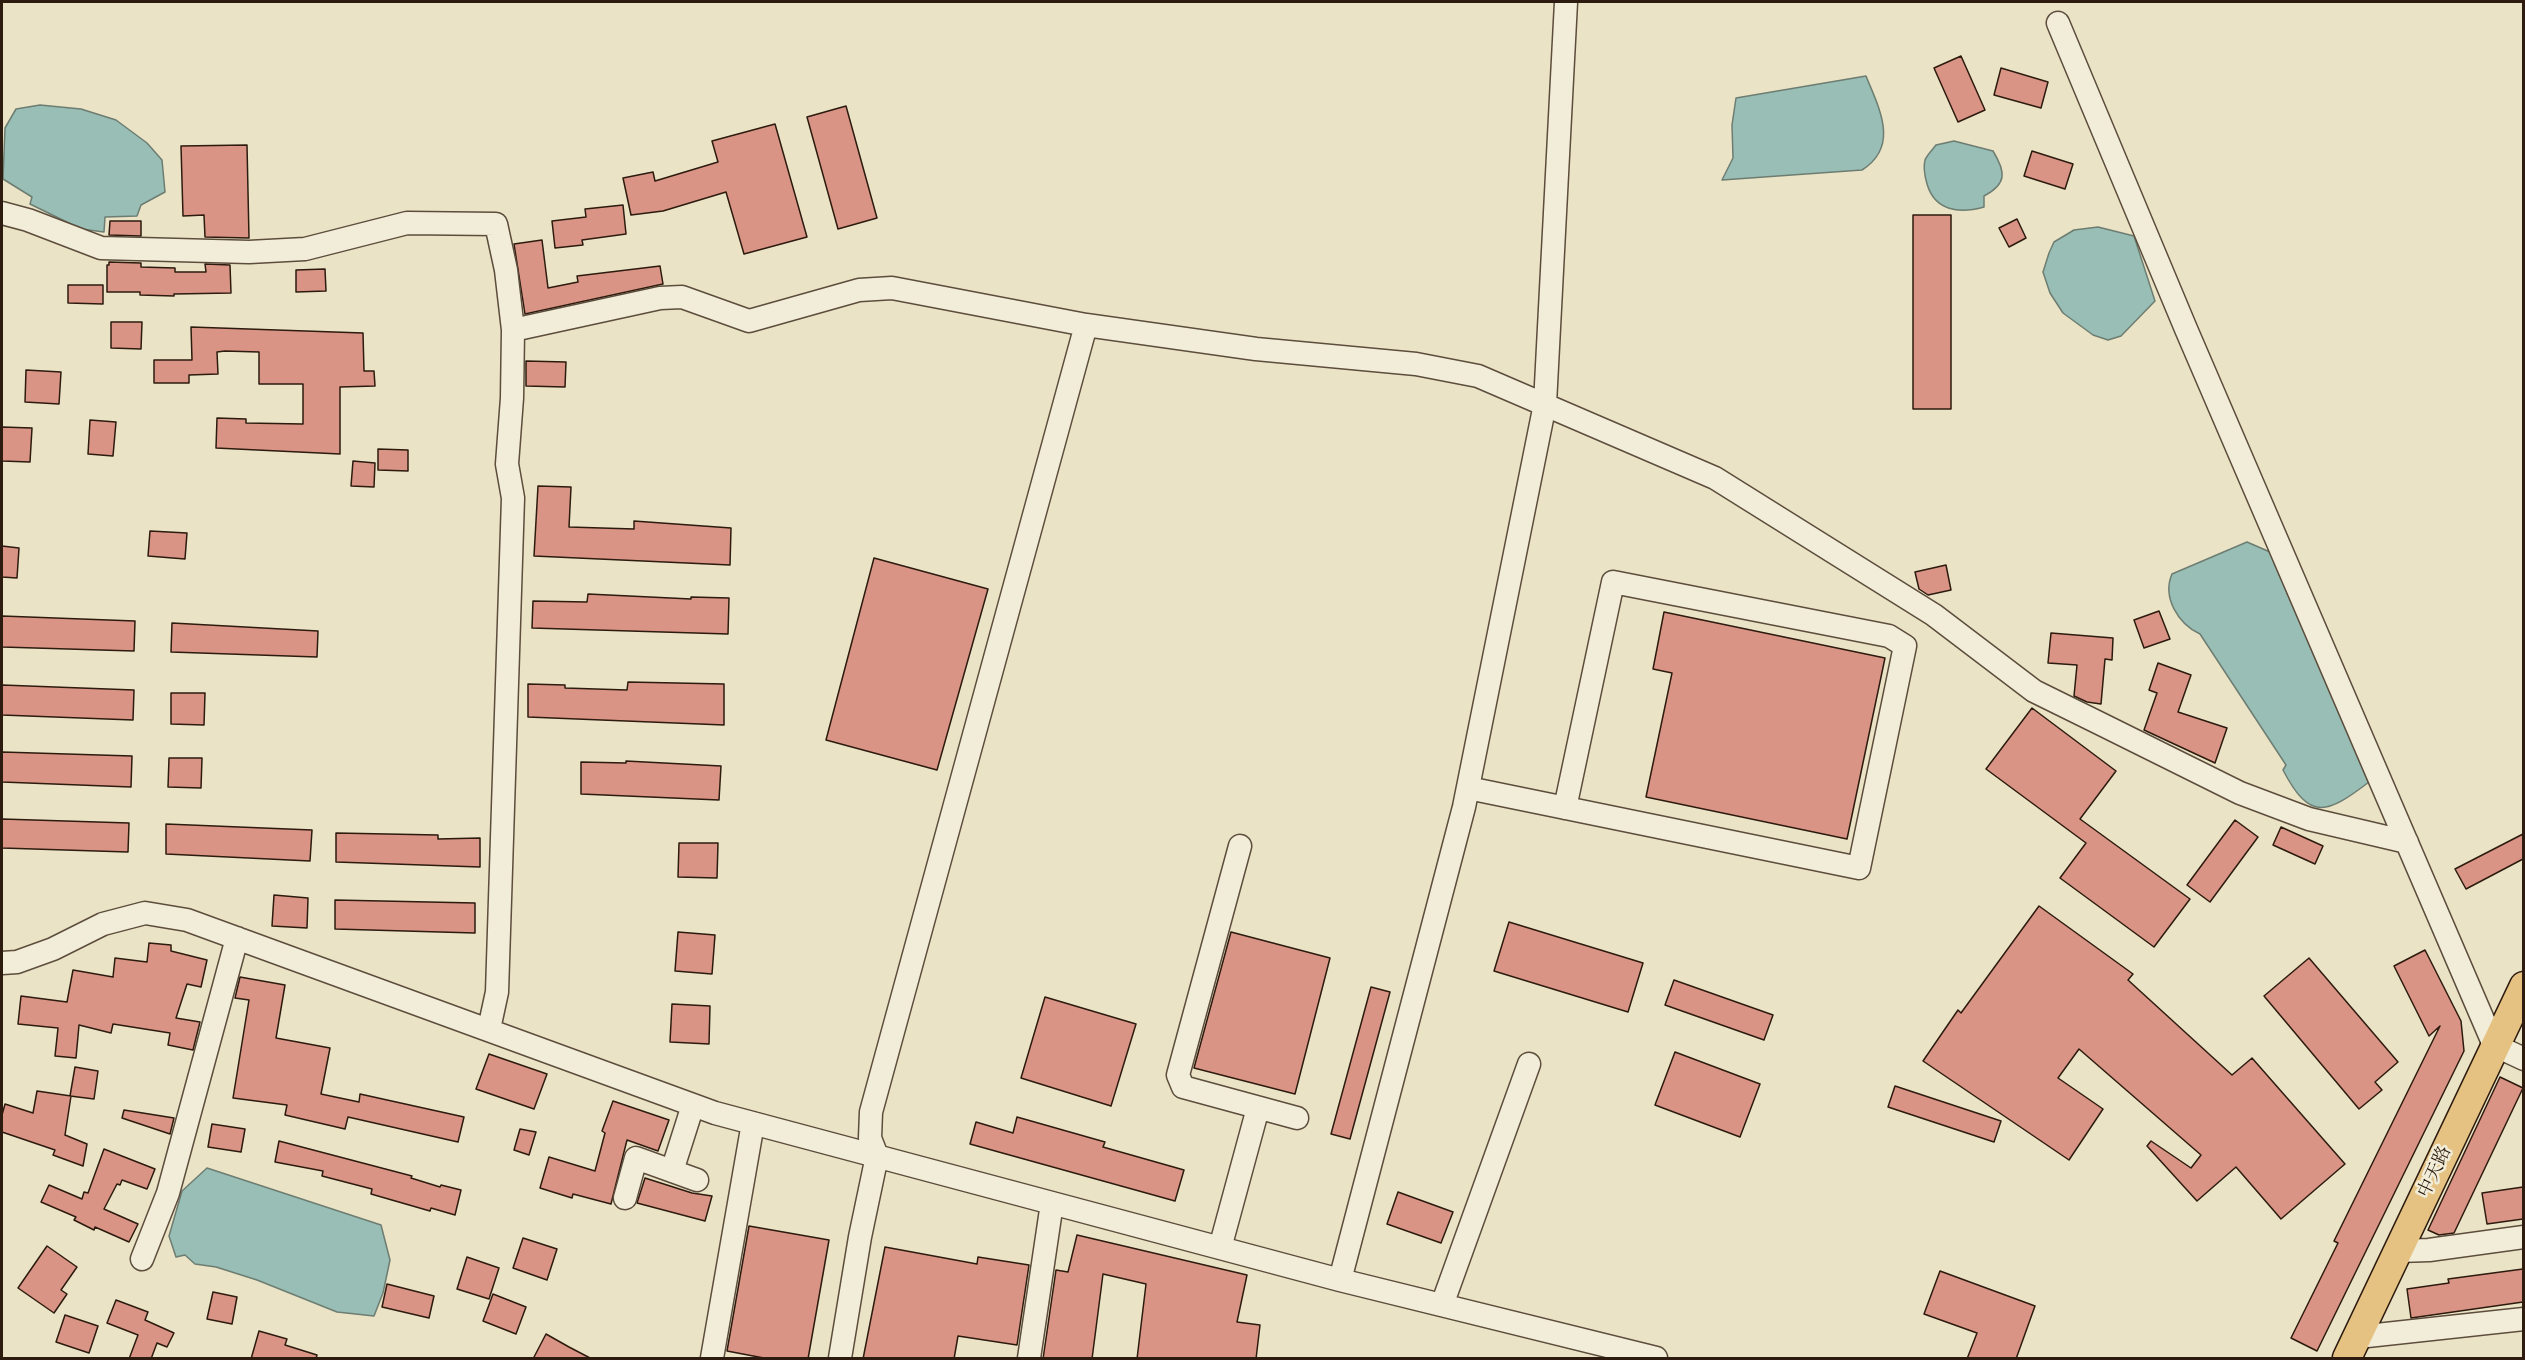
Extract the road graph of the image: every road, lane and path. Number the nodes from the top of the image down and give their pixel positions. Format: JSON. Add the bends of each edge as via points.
{"nodes":[{"id":1,"x":1566,"y":2,"type":"edge"},
{"id":2,"x":2058,"y":23,"type":"dead end"},
{"id":3,"x":2,"y":213,"type":"edge"},
{"id":4,"x":1086,"y":325,"type":"junction"},
{"id":5,"x":513,"y":330,"type":"junction"},
{"id":6,"x":1545,"y":404,"type":"junction"},
{"id":7,"x":1468,"y":788,"type":"junction"},
{"id":8,"x":1565,"y":808,"type":"junction"},
{"id":9,"x":2408,"y":843,"type":"junction"},
{"id":10,"x":1240,"y":846,"type":"dead end"},
{"id":11,"x":237,"y":938,"type":"junction"},
{"id":12,"x":2,"y":963,"type":"edge"},
{"id":13,"x":2523,"y":986,"type":"edge"},
{"id":14,"x":489,"y":1029,"type":"junction"},
{"id":15,"x":2494,"y":1045,"type":"junction"},
{"id":16,"x":2523,"y":1059,"type":"edge"},
{"id":17,"x":1529,"y":1064,"type":"dead end"},
{"id":18,"x":693,"y":1105,"type":"junction"},
{"id":19,"x":1258,"y":1108,"type":"junction"},
{"id":20,"x":1297,"y":1118,"type":"dead end"},
{"id":21,"x":753,"y":1123,"type":"junction"},
{"id":22,"x":877,"y":1156,"type":"junction"},
{"id":23,"x":672,"y":1171,"type":"junction"},
{"id":24,"x":697,"y":1180,"type":"dead end"},
{"id":25,"x":625,"y":1198,"type":"dead end"},
{"id":26,"x":1052,"y":1203,"type":"junction"},
{"id":27,"x":2523,"y":1237,"type":"edge"},
{"id":28,"x":1220,"y":1248,"type":"junction"},
{"id":29,"x":2398,"y":1251,"type":"junction"},
{"id":30,"x":142,"y":1259,"type":"dead end"},
{"id":31,"x":1340,"y":1280,"type":"junction"},
{"id":32,"x":1442,"y":1305,"type":"junction"},
{"id":33,"x":2523,"y":1319,"type":"edge"},
{"id":34,"x":2352,"y":1348,"type":"edge"},
{"id":35,"x":712,"y":1359,"type":"edge"},
{"id":36,"x":840,"y":1359,"type":"edge"},
{"id":37,"x":1029,"y":1359,"type":"edge"},
{"id":38,"x":1656,"y":1359,"type":"edge"}],
"edges":[{"from":1,"to":6,"type":"street"},
{"from":2,"to":9,"type":"street"},
{"from":3,"to":5,"type":"street","via":[[101,248],[249,252],[305,249],[407,223],[496,224]]},
{"from":4,"to":5,"type":"street","via":[[892,288],[859,290],[749,321],[682,297],[660,298]]},
{"from":4,"to":6,"type":"street","via":[[1257,349],[1416,364],[1478,376]]},
{"from":4,"to":22,"type":"street","via":[[871,1112],[870,1138]]},
{"from":5,"to":14,"type":"street","via":[[507,464],[513,498],[497,992]]},
{"from":6,"to":7,"type":"street"},
{"from":6,"to":9,"type":"street","via":[[1715,478],[1934,615],[2034,691],[2073,711],[2240,793],[2309,819]]},
{"from":7,"to":8,"type":"street"},
{"from":7,"to":31,"type":"street"},
{"from":8,"to":8,"type":"street","via":[[1613,582],[1889,636],[1905,646],[1859,868]]},
{"from":9,"to":15,"type":"street"},
{"from":10,"to":19,"type":"street","via":[[1178,1075],[1184,1087]]},
{"from":11,"to":12,"type":"street","via":[[187,920],[146,914],[103,924],[53,949],[17,962]]},
{"from":11,"to":14,"type":"street"},
{"from":11,"to":30,"type":"street","via":[[168,1193]]},
{"from":13,"to":15,"type":"main road","name":"中天路"},
{"from":14,"to":18,"type":"street"},
{"from":15,"to":16,"type":"street"},
{"from":15,"to":29,"type":"main road","name":"中天路"},
{"from":17,"to":32,"type":"street"},
{"from":18,"to":21,"type":"street"},
{"from":18,"to":23,"type":"street"},
{"from":19,"to":20,"type":"street"},
{"from":19,"to":28,"type":"street"},
{"from":21,"to":22,"type":"street"},
{"from":21,"to":35,"type":"street"},
{"from":22,"to":26,"type":"street"},
{"from":22,"to":36,"type":"street"},
{"from":23,"to":24,"type":"street"},
{"from":23,"to":25,"type":"street","via":[[636,1158]]},
{"from":26,"to":28,"type":"street"},
{"from":26,"to":37,"type":"street"},
{"from":27,"to":29,"type":"street"},
{"from":28,"to":31,"type":"street"},
{"from":29,"to":34,"type":"main road","name":"中天路"},
{"from":31,"to":32,"type":"street"},
{"from":32,"to":38,"type":"street"},
{"from":33,"to":34,"type":"street"}]}
